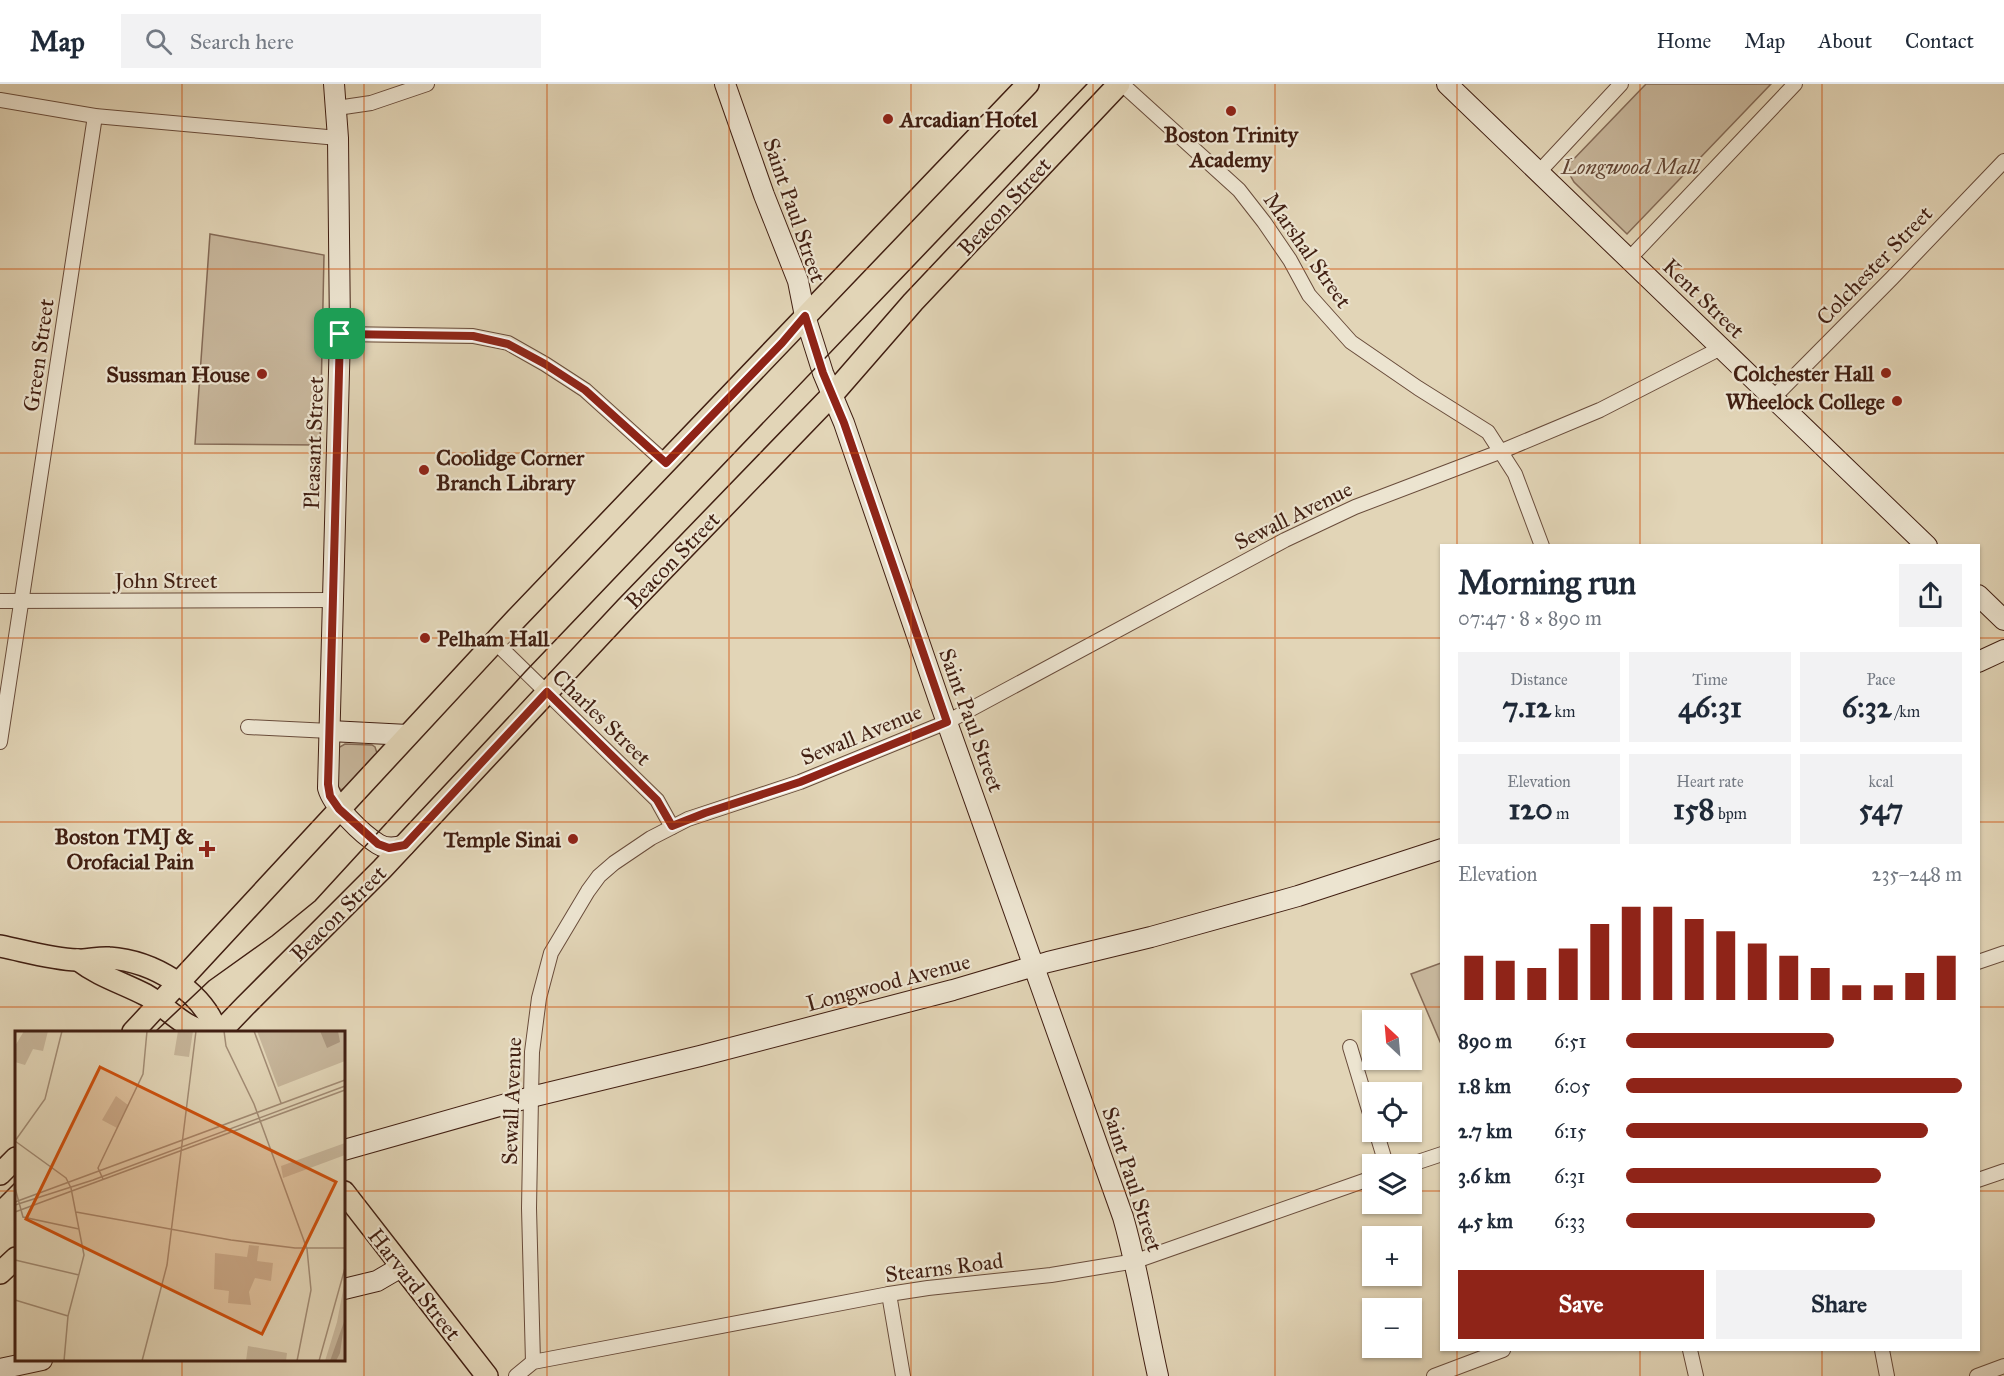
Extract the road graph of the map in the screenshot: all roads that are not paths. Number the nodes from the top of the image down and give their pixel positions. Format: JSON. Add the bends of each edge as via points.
{"nodes":[{"id":1,"x":334,"y":84,"type":"edge"},
{"id":2,"x":427,"y":84,"type":"edge"},
{"id":3,"x":725,"y":84,"type":"edge"},
{"id":4,"x":1028,"y":84,"type":"edge"},
{"id":5,"x":1120,"y":84,"type":"edge"},
{"id":6,"x":1447,"y":84,"type":"edge"},
{"id":7,"x":1621,"y":84,"type":"edge"},
{"id":8,"x":1795,"y":84,"type":"edge"},
{"id":9,"x":0,"y":100,"type":"edge"},
{"id":10,"x":337,"y":108,"type":"junction"},
{"id":11,"x":95,"y":116,"type":"junction"},
{"id":12,"x":338,"y":138,"type":"junction"},
{"id":13,"x":2004,"y":161,"type":"edge"},
{"id":14,"x":1539,"y":172,"type":"junction"},
{"id":15,"x":1629,"y":259,"type":"junction"},
{"id":16,"x":805,"y":316,"type":"junction"},
{"id":17,"x":340,"y":334,"type":"junction"},
{"id":18,"x":1721,"y":348,"type":"junction"},
{"id":19,"x":832,"y":395,"type":"junction"},
{"id":20,"x":1773,"y":398,"type":"junction"},
{"id":21,"x":1502,"y":451,"type":"junction"},
{"id":22,"x":666,"y":463,"type":"junction"},
{"id":23,"x":1541,"y":544,"type":"edge"},
{"id":24,"x":1925,"y":544,"type":"edge"},
{"id":25,"x":1980,"y":598,"type":"edge"},
{"id":26,"x":22,"y":600,"type":"junction"},
{"id":27,"x":333,"y":600,"type":"junction"},
{"id":28,"x":0,"y":601,"type":"edge"},
{"id":29,"x":2004,"y":620,"type":"edge"},
{"id":30,"x":495,"y":642,"type":"junction"},
{"id":31,"x":2004,"y":650,"type":"edge"},
{"id":32,"x":1980,"y":661,"type":"edge"},
{"id":33,"x":547,"y":692,"type":"junction"},
{"id":34,"x":947,"y":722,"type":"junction"},
{"id":35,"x":248,"y":728,"type":"dead end"},
{"id":36,"x":330,"y":731,"type":"junction"},
{"id":37,"x":408,"y":735,"type":"junction"},
{"id":38,"x":0,"y":742,"type":"edge"},
{"id":39,"x":339,"y":809,"type":"junction"},
{"id":40,"x":672,"y":826,"type":"junction"},
{"id":41,"x":405,"y":845,"type":"junction"},
{"id":42,"x":1440,"y":850,"type":"edge"},
{"id":43,"x":0,"y":946,"type":"edge"},
{"id":44,"x":2004,"y":952,"type":"edge"},
{"id":45,"x":78,"y":960,"type":"junction"},
{"id":46,"x":1980,"y":961,"type":"edge"},
{"id":47,"x":1035,"y":966,"type":"junction"},
{"id":48,"x":178,"y":984,"type":"junction"},
{"id":49,"x":159,"y":1004,"type":"junction"},
{"id":50,"x":134,"y":1031,"type":"edge"},
{"id":51,"x":203,"y":1031,"type":"edge"},
{"id":52,"x":218,"y":1031,"type":"edge"},
{"id":53,"x":220,"y":1031,"type":"edge"},
{"id":54,"x":1350,"y":1047,"type":"dead end"},
{"id":55,"x":1362,"y":1087,"type":"edge"},
{"id":56,"x":531,"y":1097,"type":"junction"},
{"id":57,"x":345,"y":1150,"type":"edge"},
{"id":58,"x":1440,"y":1155,"type":"edge"},
{"id":59,"x":15,"y":1159,"type":"edge"},
{"id":60,"x":1422,"y":1161,"type":"edge"},
{"id":61,"x":2004,"y":1172,"type":"edge"},
{"id":62,"x":0,"y":1174,"type":"edge"},
{"id":63,"x":1980,"y":1179,"type":"edge"},
{"id":64,"x":1362,"y":1182,"type":"edge"},
{"id":65,"x":345,"y":1193,"type":"edge"},
{"id":66,"x":15,"y":1259,"type":"edge"},
{"id":67,"x":1136,"y":1261,"type":"junction"},
{"id":68,"x":401,"y":1267,"type":"junction"},
{"id":69,"x":0,"y":1273,"type":"edge"},
{"id":70,"x":345,"y":1289,"type":"edge"},
{"id":71,"x":889,"y":1294,"type":"junction"},
{"id":72,"x":1500,"y":1351,"type":"edge"},
{"id":73,"x":1690,"y":1351,"type":"edge"},
{"id":74,"x":1882,"y":1351,"type":"edge"},
{"id":75,"x":34,"y":1361,"type":"edge"},
{"id":76,"x":533,"y":1362,"type":"junction"},
{"id":77,"x":2004,"y":1366,"type":"edge"},
{"id":78,"x":0,"y":1369,"type":"edge"},
{"id":79,"x":487,"y":1376,"type":"edge"},
{"id":80,"x":516,"y":1376,"type":"edge"},
{"id":81,"x":903,"y":1376,"type":"edge"},
{"id":82,"x":1158,"y":1376,"type":"edge"},
{"id":83,"x":1436,"y":1376,"type":"edge"},
{"id":84,"x":1696,"y":1376,"type":"edge"},
{"id":85,"x":1887,"y":1376,"type":"edge"},
{"id":86,"x":1977,"y":1376,"type":"edge"}],
"edges":[{"from":1,"to":10,"type":"main road","name":"Pleasant Street"},
{"from":2,"to":10,"type":"street","via":[[371,103]]},
{"from":3,"to":16,"type":"main road","name":"Saint Paul Street","via":[[798,281]]},
{"from":4,"to":16,"type":"main road"},
{"from":5,"to":19,"type":"main road","name":"Beacon Street","via":[[920,294]]},
{"from":5,"to":21,"type":"street","name":"Marshal Street","via":[[1239,190],[1290,260],[1309,295],[1351,342],[1488,432]]},
{"from":6,"to":14,"type":"main road","name":"Kent Street"},
{"from":7,"to":14,"type":"street"},
{"from":8,"to":15,"type":"street"},
{"from":9,"to":11,"type":"street"},
{"from":10,"to":12,"type":"main road","name":"Pleasant Street"},
{"from":11,"to":12,"type":"street"},
{"from":11,"to":26,"type":"street","name":"Green Street"},
{"from":12,"to":17,"type":"main road","name":"Pleasant Street"},
{"from":13,"to":20,"type":"street","name":"Colchester Street"},
{"from":14,"to":15,"type":"main road","name":"Kent Street"},
{"from":15,"to":18,"type":"main road","name":"Kent Street"},
{"from":16,"to":19,"type":"main road","name":"Saint Paul Street"},
{"from":16,"to":22,"type":"main road"},
{"from":17,"to":22,"type":"street","via":[[473,336],[508,344],[585,390]]},
{"from":17,"to":27,"type":"main road","name":"Pleasant Street"},
{"from":18,"to":20,"type":"main road","name":"Kent Street"},
{"from":18,"to":21,"type":"street","name":"Sewall Avenue","via":[[1600,410]]},
{"from":19,"to":33,"type":"main road","name":"Beacon Street"},
{"from":19,"to":34,"type":"main road","name":"Saint Paul Street"},
{"from":20,"to":24,"type":"main road","name":"Kent Street"},
{"from":21,"to":23,"type":"street","name":"Marshal Street","via":[[1515,474]]},
{"from":21,"to":34,"type":"street","name":"Sewall Avenue","via":[[1355,507],[1285,540]]},
{"from":22,"to":30,"type":"main road"},
{"from":25,"to":29,"type":"main road"},
{"from":26,"to":27,"type":"street","name":"John Street"},
{"from":26,"to":28,"type":"street","name":"John Street"},
{"from":26,"to":38,"type":"street","name":"Green Street"},
{"from":27,"to":36,"type":"main road","name":"Pleasant Street"},
{"from":30,"to":33,"type":"street","name":"Charles Street"},
{"from":30,"to":37,"type":"main road"},
{"from":31,"to":32,"type":"main road"},
{"from":33,"to":40,"type":"street","name":"Charles Street","via":[[657,800]]},
{"from":33,"to":41,"type":"main road","name":"Beacon Street"},
{"from":34,"to":40,"type":"street","name":"Sewall Avenue","via":[[800,782]]},
{"from":34,"to":47,"type":"main road","name":"Saint Paul Street"},
{"from":35,"to":36,"type":"street"},
{"from":36,"to":37,"type":"main road"},
{"from":36,"to":39,"type":"main road","name":"Pleasant Street","via":[[328,788]]},
{"from":37,"to":39,"type":"main road"},
{"from":39,"to":41,"type":"main road","name":"Pleasant Street","via":[[378,844],[389,848]]},
{"from":39,"to":48,"type":"main road"},
{"from":40,"to":56,"type":"street","name":"Sewall Avenue","via":[[630,850],[599,876],[551,953],[539,998]]},
{"from":41,"to":53,"type":"main road","name":"Beacon Street"},
{"from":42,"to":47,"type":"main road","name":"Longwood Avenue","via":[[1298,896]]},
{"from":43,"to":45,"type":"main road"},
{"from":44,"to":46,"type":"street"},
{"from":45,"to":48,"type":"main road","via":[[105,957],[141,964]]},
{"from":45,"to":49,"type":"main road","via":[[90,970]]},
{"from":47,"to":56,"type":"main road","name":"Longwood Avenue"},
{"from":47,"to":67,"type":"main road","name":"Saint Paul Street"},
{"from":48,"to":49,"type":"main road"},
{"from":48,"to":52,"type":"main road","via":[[207,1012]]},
{"from":49,"to":50,"type":"main road"},
{"from":49,"to":51,"type":"main road","via":[[188,1026]]},
{"from":54,"to":55,"type":"street"},
{"from":56,"to":57,"type":"main road","name":"Longwood Avenue"},
{"from":56,"to":76,"type":"street","name":"Sewall Avenue"},
{"from":58,"to":60,"type":"street"},
{"from":59,"to":62,"type":"main road"},
{"from":61,"to":63,"type":"street"},
{"from":64,"to":67,"type":"street","name":"Stearns Road"},
{"from":65,"to":68,"type":"main road","name":"Harvard Street"},
{"from":66,"to":69,"type":"main road"},
{"from":67,"to":71,"type":"street","name":"Stearns Road"},
{"from":67,"to":82,"type":"main road","name":"Saint Paul Street"},
{"from":68,"to":70,"type":"main road","via":[[376,1281]]},
{"from":68,"to":79,"type":"main road","name":"Harvard Street"},
{"from":71,"to":76,"type":"street","name":"Stearns Road"},
{"from":71,"to":81,"type":"street"},
{"from":72,"to":83,"type":"street"},
{"from":73,"to":84,"type":"street"},
{"from":74,"to":85,"type":"street"},
{"from":75,"to":78,"type":"main road"},
{"from":76,"to":80,"type":"street","name":"Stearns Road"},
{"from":77,"to":86,"type":"street"}]}
